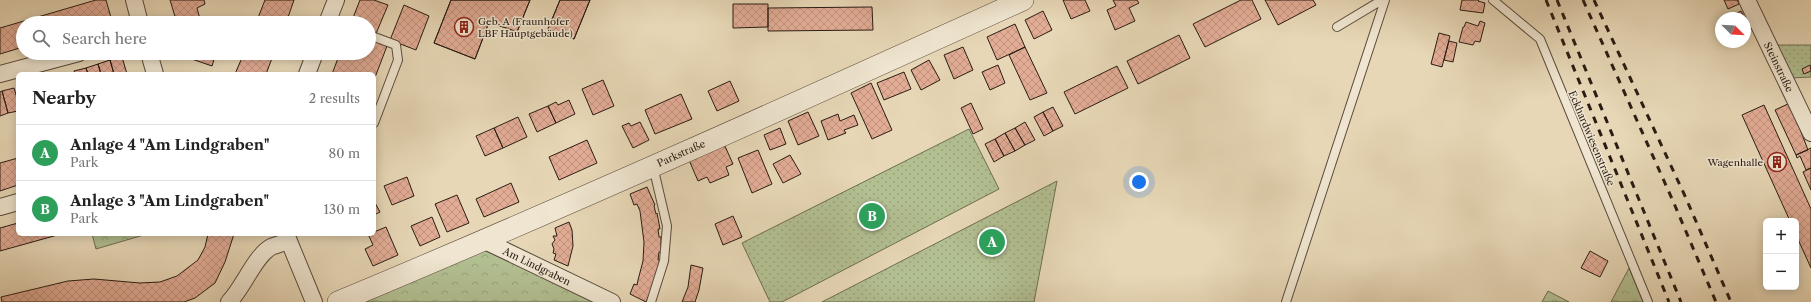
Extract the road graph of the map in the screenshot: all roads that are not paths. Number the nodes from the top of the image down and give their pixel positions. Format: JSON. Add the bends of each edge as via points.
{"nodes":[{"id":1,"x":134,"y":0,"type":"edge"},
{"id":2,"x":336,"y":0,"type":"edge"},
{"id":3,"x":1023,"y":0,"type":"edge"},
{"id":4,"x":1382,"y":0,"type":"edge"},
{"id":5,"x":1385,"y":0,"type":"edge"},
{"id":6,"x":1493,"y":0,"type":"edge"},
{"id":7,"x":1747,"y":0,"type":"edge"},
{"id":8,"x":138,"y":16,"type":"edge"},
{"id":9,"x":333,"y":16,"type":"edge"},
{"id":10,"x":1337,"y":27,"type":"dead end"},
{"id":11,"x":376,"y":38,"type":"edge"},
{"id":12,"x":53,"y":60,"type":"edge"},
{"id":13,"x":151,"y":60,"type":"edge"},
{"id":14,"x":312,"y":60,"type":"edge"},
{"id":15,"x":154,"y":72,"type":"edge"},
{"id":16,"x":308,"y":72,"type":"edge"},
{"id":17,"x":0,"y":74,"type":"edge"},
{"id":18,"x":376,"y":119,"type":"edge"},
{"id":19,"x":1811,"y":133,"type":"edge"},
{"id":20,"x":653,"y":166,"type":"junction"},
{"id":21,"x":16,"y":203,"type":"edge"},
{"id":22,"x":0,"y":207,"type":"edge"},
{"id":23,"x":287,"y":237,"type":"edge"},
{"id":24,"x":483,"y":240,"type":"junction"},
{"id":25,"x":229,"y":302,"type":"edge"},
{"id":26,"x":314,"y":302,"type":"edge"},
{"id":27,"x":338,"y":302,"type":"edge"},
{"id":28,"x":612,"y":302,"type":"edge"},
{"id":29,"x":650,"y":302,"type":"edge"},
{"id":30,"x":1286,"y":302,"type":"edge"},
{"id":31,"x":1648,"y":302,"type":"edge"}],
"edges":[{"from":1,"to":8,"type":"street"},
{"from":2,"to":9,"type":"street"},
{"from":3,"to":20,"type":"street","name":"Parkstraße"},
{"from":4,"to":10,"type":"lane"},
{"from":5,"to":30,"type":"lane"},
{"from":6,"to":31,"type":"lane","name":"Eckhardwiesenstraße","via":[[1540,39]]},
{"from":7,"to":19,"type":"street","name":"Steinstraße"},
{"from":11,"to":18,"type":"lane","via":[[396,45],[398,60]]},
{"from":12,"to":17,"type":"street"},
{"from":13,"to":15,"type":"street"},
{"from":14,"to":16,"type":"street"},
{"from":20,"to":24,"type":"street","name":"Parkstraße"},
{"from":20,"to":29,"type":"lane","via":[[667,226],[664,262]]},
{"from":21,"to":22,"type":"street"},
{"from":23,"to":25,"type":"street","via":[[270,248]]},
{"from":23,"to":26,"type":"street"},
{"from":24,"to":27,"type":"street","name":"Parkstraße"},
{"from":24,"to":28,"type":"street","name":"Am Lindgraben"}]}
